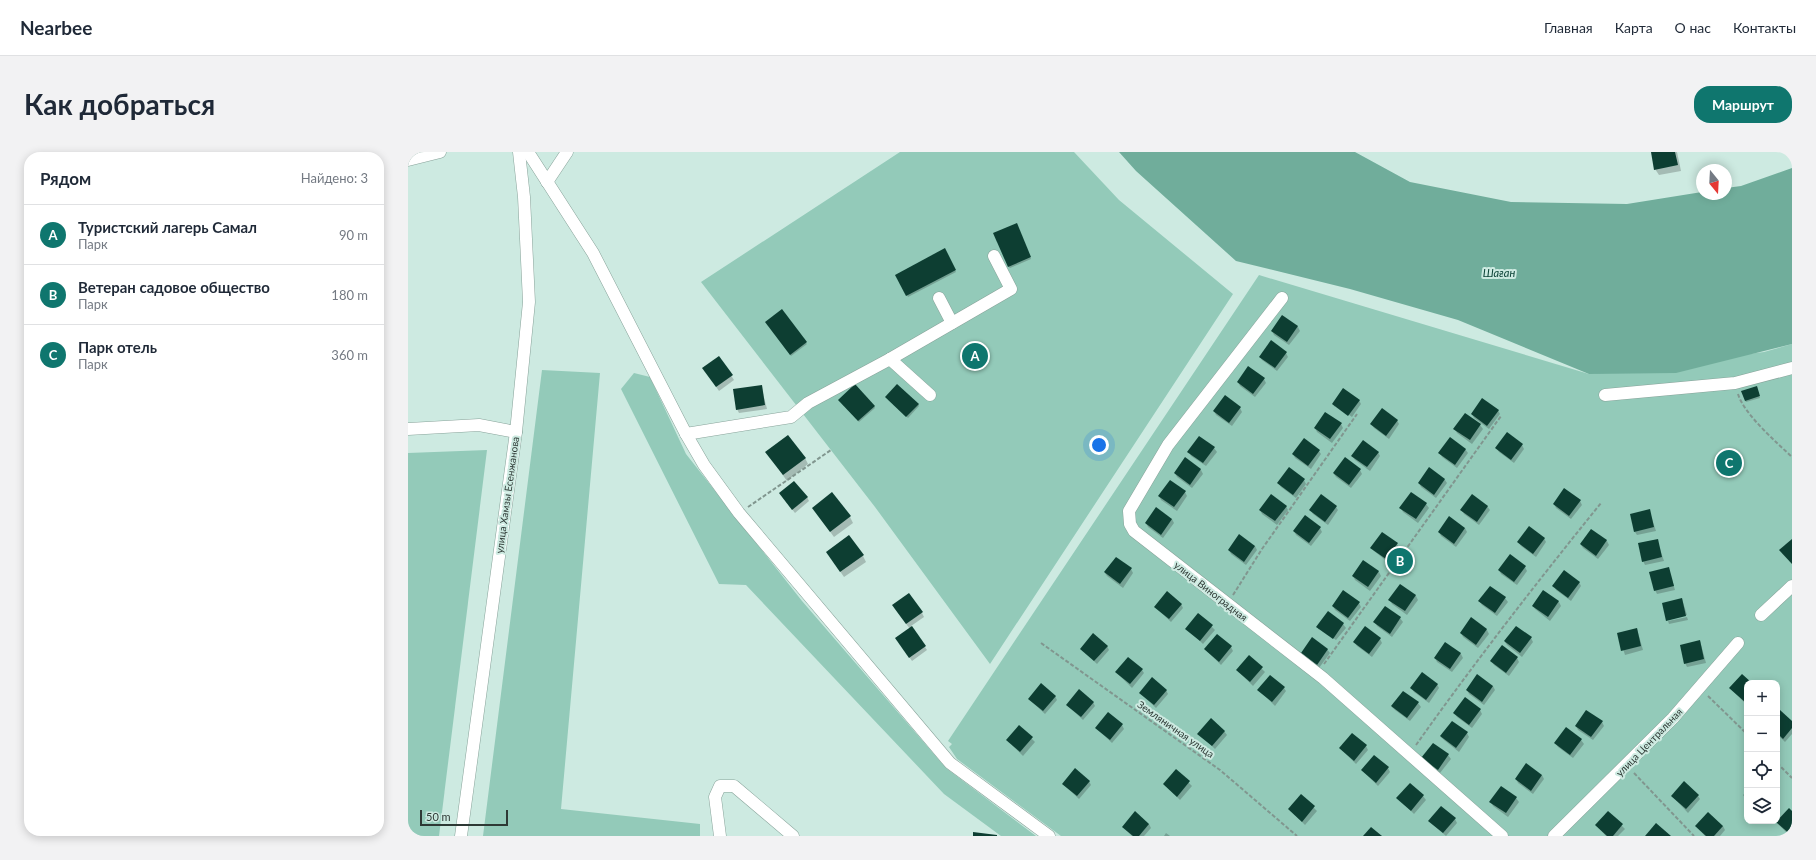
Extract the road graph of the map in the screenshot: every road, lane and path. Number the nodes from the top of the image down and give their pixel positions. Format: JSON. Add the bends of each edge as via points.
{"nodes":[{"id":1,"x":440,"y":152,"type":"edge"},
{"id":2,"x":519,"y":152,"type":"edge"},
{"id":3,"x":528,"y":152,"type":"edge"},
{"id":4,"x":567,"y":152,"type":"edge"},
{"id":5,"x":408,"y":160,"type":"edge"},
{"id":6,"x":547,"y":182,"type":"junction"},
{"id":7,"x":994,"y":256,"type":"dead end"},
{"id":8,"x":939,"y":298,"type":"dead end"},
{"id":9,"x":1282,"y":298,"type":"dead end"},
{"id":10,"x":952,"y":324,"type":"junction"},
{"id":11,"x":890,"y":359,"type":"junction"},
{"id":12,"x":1792,"y":368,"type":"edge"},
{"id":13,"x":1735,"y":383,"type":"junction"},
{"id":14,"x":930,"y":395,"type":"dead end"},
{"id":15,"x":1605,"y":395,"type":"dead end"},
{"id":16,"x":1357,"y":414,"type":"dead end"},
{"id":17,"x":1501,"y":416,"type":"dead end"},
{"id":18,"x":408,"y":429,"type":"edge"},
{"id":19,"x":516,"y":432,"type":"junction"},
{"id":20,"x":686,"y":434,"type":"junction"},
{"id":21,"x":831,"y":450,"type":"dead end"},
{"id":22,"x":1792,"y":457,"type":"edge"},
{"id":23,"x":1602,"y":503,"type":"dead end"},
{"id":24,"x":738,"y":513,"type":"junction"},
{"id":25,"x":1792,"y":586,"type":"edge"},
{"id":26,"x":1227,"y":604,"type":"junction"},
{"id":27,"x":1761,"y":615,"type":"dead end"},
{"id":28,"x":1041,"y":643,"type":"dead end"},
{"id":29,"x":1738,"y":643,"type":"dead end"},
{"id":30,"x":1317,"y":674,"type":"junction"},
{"id":31,"x":1699,"y":688,"type":"junction"},
{"id":32,"x":1744,"y":731,"type":"edge"},
{"id":33,"x":1409,"y":754,"type":"junction"},
{"id":34,"x":1626,"y":765,"type":"junction"},
{"id":35,"x":1780,"y":766,"type":"edge"},
{"id":36,"x":1792,"y":778,"type":"edge"},
{"id":37,"x":461,"y":836,"type":"edge"},
{"id":38,"x":720,"y":836,"type":"edge"},
{"id":39,"x":793,"y":836,"type":"edge"},
{"id":40,"x":1050,"y":836,"type":"edge"},
{"id":41,"x":1297,"y":836,"type":"edge"},
{"id":42,"x":1502,"y":836,"type":"edge"},
{"id":43,"x":1554,"y":836,"type":"edge"},
{"id":44,"x":1694,"y":836,"type":"edge"}],
"edges":[{"from":1,"to":5,"type":"street"},
{"from":2,"to":19,"type":"street","name":"улица Хамзы Есенжанова","via":[[529,302]]},
{"from":3,"to":6,"type":"street"},
{"from":4,"to":6,"type":"street"},
{"from":6,"to":20,"type":"street","via":[[593,253]]},
{"from":7,"to":10,"type":"street","via":[[1011,289]]},
{"from":8,"to":10,"type":"street"},
{"from":9,"to":26,"type":"street","name":"улица Виноградная","via":[[1168,445],[1129,511],[1130,524],[1134,531]]},
{"from":10,"to":11,"type":"street"},
{"from":11,"to":14,"type":"street"},
{"from":11,"to":20,"type":"street","via":[[808,403],[791,417]]},
{"from":12,"to":13,"type":"street"},
{"from":13,"to":15,"type":"street"},
{"from":13,"to":22,"type":"path","via":[[1740,402]]},
{"from":16,"to":26,"type":"path","via":[[1262,549]]},
{"from":17,"to":30,"type":"path"},
{"from":18,"to":19,"type":"street","via":[[479,425]]},
{"from":19,"to":37,"type":"street","name":"улица Хамзы Есенжанова"},
{"from":20,"to":24,"type":"street","via":[[704,465]]},
{"from":21,"to":24,"type":"path"},
{"from":23,"to":33,"type":"path","via":[[1556,558]]},
{"from":24,"to":40,"type":"street","via":[[950,762]]},
{"from":25,"to":27,"type":"street"},
{"from":26,"to":30,"type":"street","name":"улица Виноградная"},
{"from":28,"to":41,"type":"path","name":"Земляничная улица","via":[[1220,770]]},
{"from":29,"to":31,"type":"street","name":"улица Центральная"},
{"from":30,"to":33,"type":"street","name":"улица Виноградная"},
{"from":31,"to":32,"type":"path"},
{"from":31,"to":34,"type":"street","name":"улица Центральная"},
{"from":33,"to":42,"type":"street","name":"улица Виноградная"},
{"from":34,"to":43,"type":"street","name":"улица Центральная"},
{"from":34,"to":44,"type":"path"},
{"from":35,"to":36,"type":"path"},
{"from":38,"to":39,"type":"street","via":[[715,797],[720,786],[734,786]]}]}
